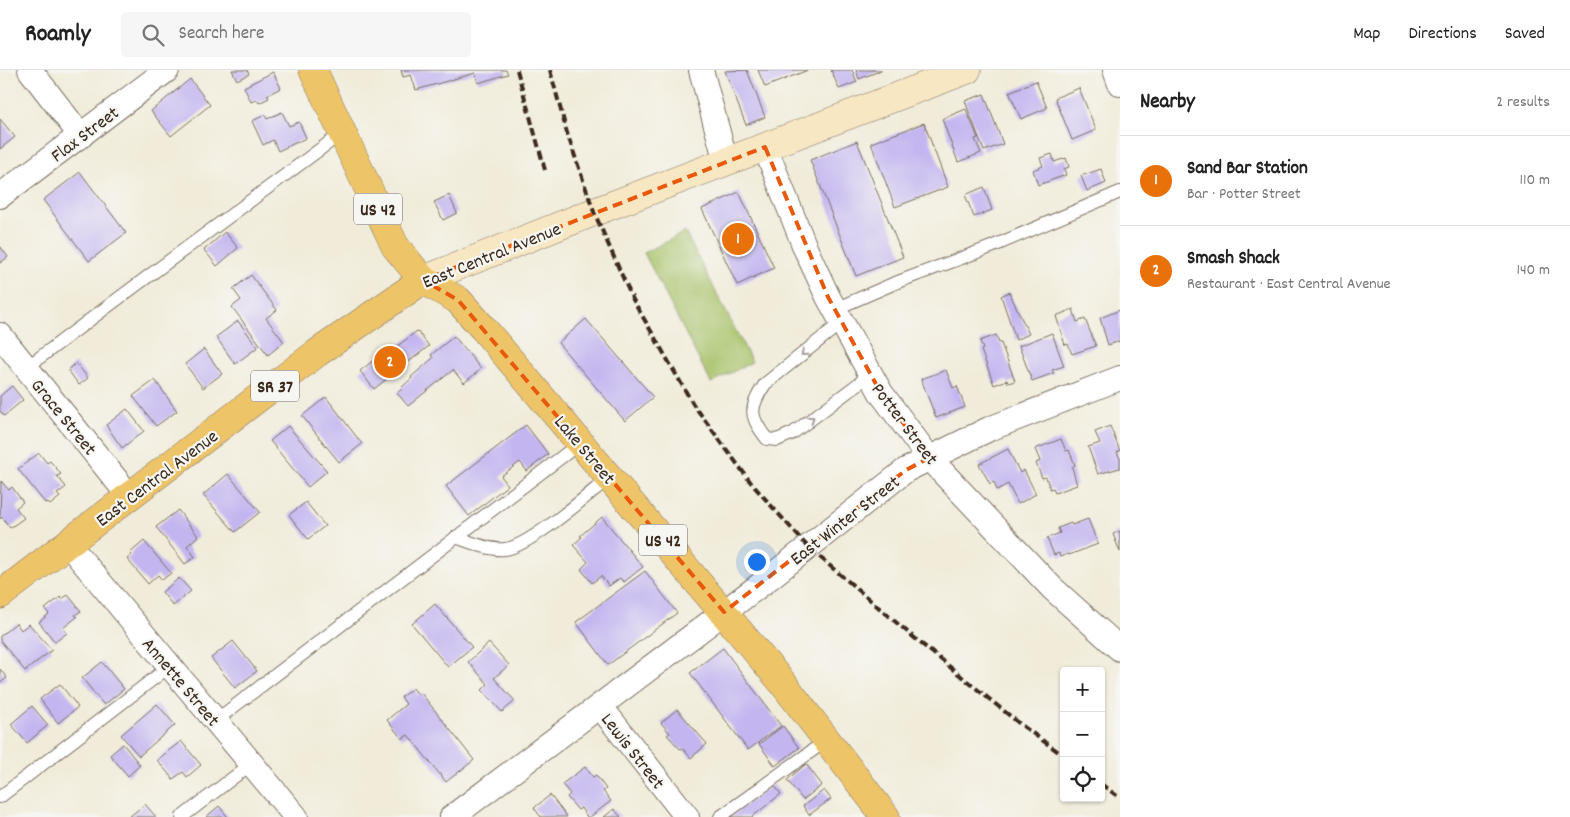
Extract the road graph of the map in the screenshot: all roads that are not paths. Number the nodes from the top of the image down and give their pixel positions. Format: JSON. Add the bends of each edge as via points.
{"nodes":[{"id":1,"x":30,"y":70,"type":"edge"},
{"id":2,"x":167,"y":70,"type":"edge"},
{"id":3,"x":312,"y":70,"type":"edge"},
{"id":4,"x":701,"y":70,"type":"edge"},
{"id":5,"x":968,"y":70,"type":"edge"},
{"id":6,"x":1115,"y":70,"type":"edge"},
{"id":7,"x":1120,"y":84,"type":"edge"},
{"id":8,"x":342,"y":133,"type":"junction"},
{"id":9,"x":81,"y":136,"type":"junction"},
{"id":10,"x":765,"y":147,"type":"junction"},
{"id":11,"x":726,"y":162,"type":"junction"},
{"id":12,"x":1120,"y":192,"type":"edge"},
{"id":13,"x":0,"y":196,"type":"edge"},
{"id":14,"x":423,"y":280,"type":"junction"},
{"id":15,"x":838,"y":316,"type":"junction"},
{"id":16,"x":0,"y":335,"type":"edge"},
{"id":17,"x":26,"y":368,"type":"junction"},
{"id":18,"x":870,"y":375,"type":"junction"},
{"id":19,"x":1120,"y":378,"type":"edge"},
{"id":20,"x":580,"y":442,"type":"junction"},
{"id":21,"x":929,"y":458,"type":"junction"},
{"id":22,"x":610,"y":477,"type":"junction"},
{"id":23,"x":130,"y":497,"type":"junction"},
{"id":24,"x":456,"y":537,"type":"junction"},
{"id":25,"x":68,"y":544,"type":"junction"},
{"id":26,"x":0,"y":595,"type":"edge"},
{"id":27,"x":724,"y":612,"type":"junction"},
{"id":28,"x":1120,"y":649,"type":"edge"},
{"id":29,"x":170,"y":666,"type":"junction"},
{"id":30,"x":600,"y":706,"type":"junction"},
{"id":31,"x":215,"y":721,"type":"junction"},
{"id":32,"x":827,"y":740,"type":"junction"},
{"id":33,"x":251,"y":764,"type":"junction"},
{"id":34,"x":0,"y":797,"type":"edge"},
{"id":35,"x":182,"y":817,"type":"edge"},
{"id":36,"x":296,"y":817,"type":"edge"},
{"id":37,"x":452,"y":817,"type":"edge"},
{"id":38,"x":687,"y":817,"type":"edge"},
{"id":39,"x":720,"y":817,"type":"edge"},
{"id":40,"x":886,"y":817,"type":"edge"}],
"edges":[{"from":1,"to":9,"type":"street"},
{"from":2,"to":9,"type":"street","name":"Flax Street"},
{"from":3,"to":8,"type":"main road","name":"Lake Street","number":"US 42"},
{"from":4,"to":11,"type":"street"},
{"from":5,"to":10,"type":"main road","name":"East Central Avenue","number":"SR 37"},
{"from":6,"to":7,"type":"street"},
{"from":8,"to":14,"type":"main road","name":"Lake Street","number":"US 42","via":[[395,246]]},
{"from":8,"to":17,"type":"lane"},
{"from":9,"to":13,"type":"street","name":"Flax Street"},
{"from":10,"to":11,"type":"main road","name":"East Central Avenue","number":"SR 37"},
{"from":10,"to":15,"type":"street","name":"Potter Street","via":[[806,250]]},
{"from":11,"to":14,"type":"main road","name":"East Central Avenue","number":"SR 37"},
{"from":12,"to":15,"type":"lane","via":[[991,247],[895,283]]},
{"from":14,"to":20,"type":"main road","name":"Lake Street","number":"US 42","via":[[458,300]]},
{"from":14,"to":23,"type":"main road","name":"East Central Avenue","number":"SR 37","via":[[317,353]]},
{"from":15,"to":18,"type":"street","name":"Potter Street"},
{"from":15,"to":18,"type":"lane","one_way":true,"via":[[765,384],[753,407],[755,423],[767,439],[778,440],[793,433]]},
{"from":16,"to":17,"type":"street","name":"Grace Street"},
{"from":17,"to":23,"type":"street","name":"Grace Street"},
{"from":18,"to":21,"type":"street","name":"Potter Street","via":[[880,394]]},
{"from":19,"to":21,"type":"street","name":"East Winter Street","via":[[989,429]]},
{"from":20,"to":22,"type":"main road","name":"Lake Street","number":"US 42"},
{"from":20,"to":24,"type":"lane"},
{"from":21,"to":27,"type":"street","name":"East Winter Street","via":[[906,470]]},
{"from":21,"to":28,"type":"street","name":"Potter Street","via":[[1052,588]]},
{"from":22,"to":24,"type":"lane","via":[[528,540],[505,549]]},
{"from":22,"to":27,"type":"main road","name":"Lake Street","number":"US 42"},
{"from":23,"to":25,"type":"main road","name":"East Central Avenue","number":"SR 37"},
{"from":24,"to":31,"type":"lane"},
{"from":25,"to":26,"type":"main road","name":"East Central Avenue","number":"SR 37"},
{"from":25,"to":29,"type":"street","name":"Annette Street"},
{"from":27,"to":30,"type":"street","name":"East Winter Street"},
{"from":27,"to":32,"type":"main road","name":"Lake Street","number":"US 42"},
{"from":29,"to":31,"type":"street","name":"Annette Street"},
{"from":29,"to":34,"type":"lane"},
{"from":30,"to":37,"type":"street","name":"East Winter Street"},
{"from":30,"to":38,"type":"street","name":"Lewis Street"},
{"from":31,"to":33,"type":"street","name":"Annette Street"},
{"from":32,"to":39,"type":"lane"},
{"from":32,"to":40,"type":"main road","name":"Lake Street","number":"US 42"},
{"from":33,"to":35,"type":"lane"},
{"from":33,"to":36,"type":"street","name":"Annette Street"}]}
